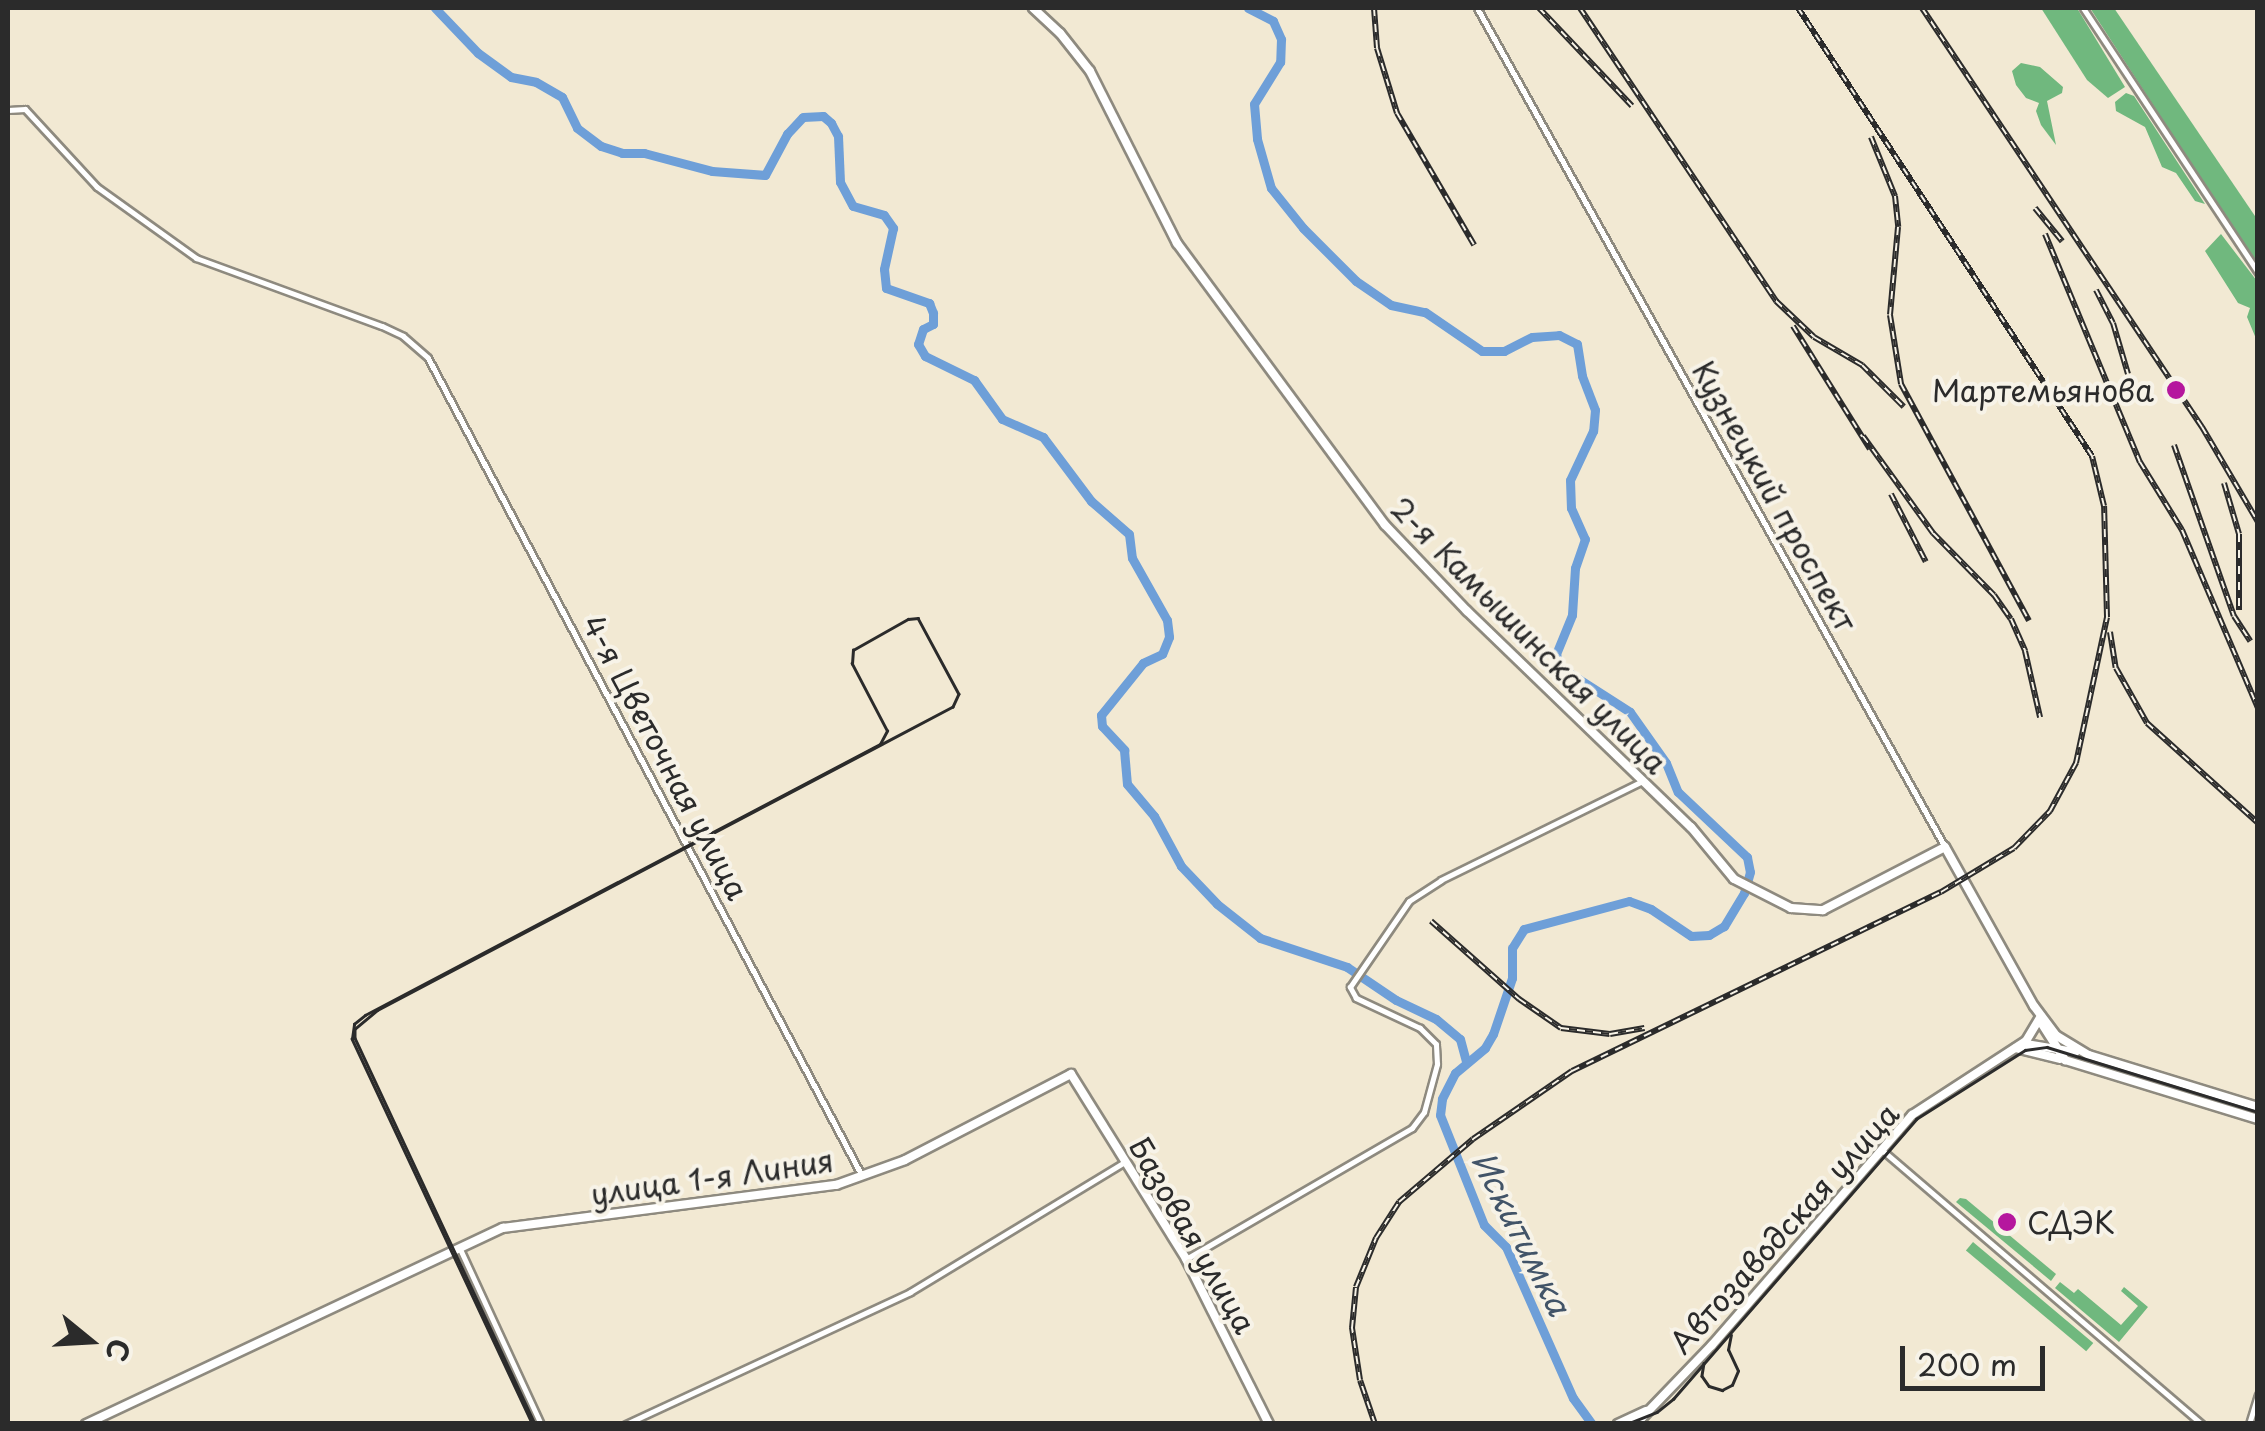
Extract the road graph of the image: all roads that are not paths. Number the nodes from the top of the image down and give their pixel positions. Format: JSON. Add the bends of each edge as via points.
{"nodes":[{"id":1,"x":1033,"y":8,"type":"edge"},
{"id":2,"x":1477,"y":8,"type":"edge"},
{"id":3,"x":2083,"y":8,"type":"edge"},
{"id":4,"x":8,"y":110,"type":"edge"},
{"id":5,"x":2258,"y":272,"type":"edge"},
{"id":6,"x":1640,"y":782,"type":"junction"},
{"id":7,"x":1945,"y":847,"type":"junction"},
{"id":8,"x":2041,"y":1018,"type":"junction"},
{"id":9,"x":2055,"y":1046,"type":"junction"},
{"id":10,"x":2018,"y":1047,"type":"junction"},
{"id":11,"x":2089,"y":1056,"type":"junction"},
{"id":12,"x":2065,"y":1060,"type":"junction"},
{"id":13,"x":1071,"y":1074,"type":"joint"},
{"id":14,"x":2258,"y":1108,"type":"edge"},
{"id":15,"x":2258,"y":1119,"type":"edge"},
{"id":16,"x":1882,"y":1150,"type":"junction"},
{"id":17,"x":1125,"y":1162,"type":"junction"},
{"id":18,"x":862,"y":1178,"type":"junction"},
{"id":19,"x":460,"y":1248,"type":"junction"},
{"id":20,"x":1186,"y":1259,"type":"junction"},
{"id":21,"x":2258,"y":1394,"type":"edge"},
{"id":22,"x":1660,"y":1402,"type":"junction"},
{"id":23,"x":1619,"y":1423,"type":"edge"},
{"id":24,"x":86,"y":1424,"type":"edge"},
{"id":25,"x":541,"y":1424,"type":"edge"},
{"id":26,"x":626,"y":1424,"type":"edge"},
{"id":27,"x":1269,"y":1424,"type":"edge"},
{"id":28,"x":1636,"y":1424,"type":"edge"},
{"id":29,"x":2202,"y":1424,"type":"edge"},
{"id":30,"x":2249,"y":1424,"type":"edge"}],
"edges":[{"from":1,"to":6,"type":"main road","name":"2-я Камышинская улица","via":[[1084,63],[1178,244],[1385,525]]},
{"from":2,"to":7,"type":"street","name":"Кузнецкий проспект"},
{"from":3,"to":5,"type":"street"},
{"from":4,"to":18,"type":"street","name":"4-я Цветочная улица","via":[[24,109],[98,187],[196,258],[393,332],[428,358]]},
{"from":6,"to":7,"type":"main road","name":"2-я Камышинская улица","via":[[1692,827],[1734,879],[1791,908],[1823,910]]},
{"from":6,"to":20,"type":"street","via":[[1420,892],[1353,979],[1351,992],[1420,1028],[1436,1044],[1424,1112],[1412,1128]]},
{"from":7,"to":8,"type":"main road","name":"Кузнецкий проспект"},
{"from":8,"to":9,"type":"main road","name":"Кузнецкий проспект"},
{"from":8,"to":10,"type":"main road","name":"Автозаводская улица"},
{"from":8,"to":11,"type":"main road","name":"Кузнецкий проспект"},
{"from":9,"to":10,"type":"main road"},
{"from":9,"to":11,"type":"main road"},
{"from":9,"to":12,"type":"main road","name":"Кузнецкий проспект"},
{"from":10,"to":12,"type":"main road"},
{"from":10,"to":16,"type":"main road","name":"Автозаводская улица","via":[[1926,1104]]},
{"from":11,"to":14,"type":"main road","name":"Кузнецкий проспект"},
{"from":12,"to":15,"type":"main road"},
{"from":13,"to":17,"type":"main road","name":"Базовая улица"},
{"from":13,"to":18,"type":"main road","name":"улица 1-я Линия"},
{"from":16,"to":22,"type":"main road","name":"Автозаводская улица"},
{"from":16,"to":29,"type":"street"},
{"from":17,"to":20,"type":"main road","name":"Базовая улица"},
{"from":17,"to":26,"type":"street","via":[[910,1292]]},
{"from":18,"to":19,"type":"main road","name":"улица 1-я Линия","via":[[531,1223]]},
{"from":19,"to":24,"type":"main road","name":"улица 1-я Линия"},
{"from":19,"to":25,"type":"street"},
{"from":20,"to":27,"type":"main road","name":"Базовая улица"},
{"from":21,"to":30,"type":"street"},
{"from":22,"to":23,"type":"main road","name":"Автозаводская улица"},
{"from":22,"to":28,"type":"main road","name":"Автозаводская улица"}]}
